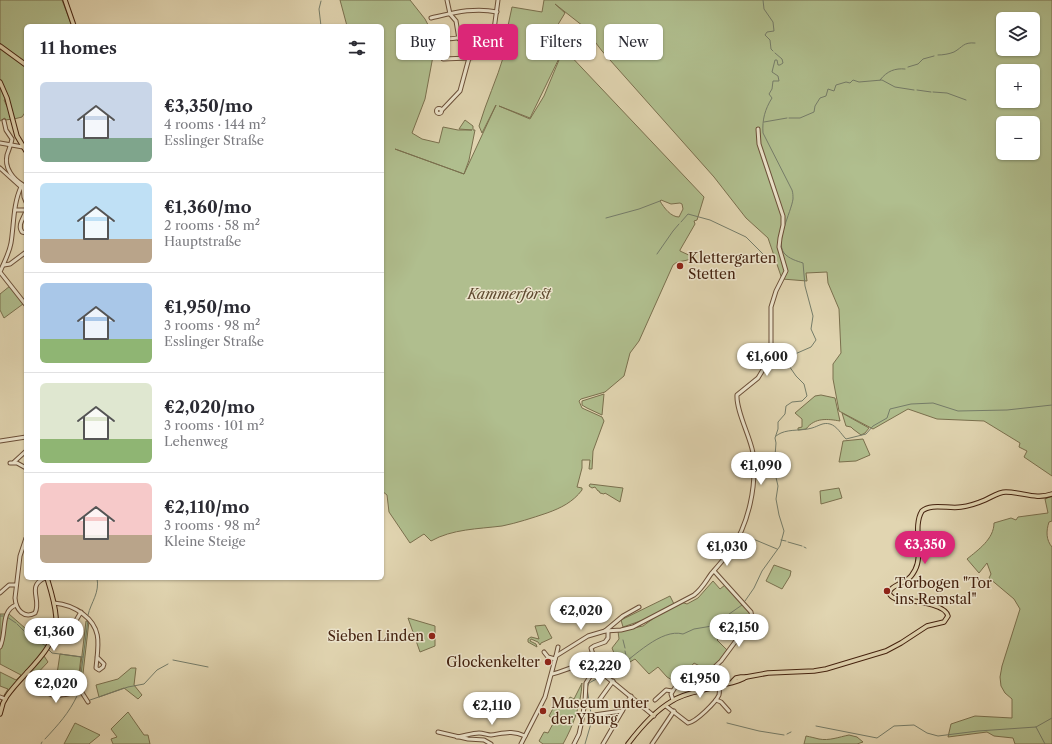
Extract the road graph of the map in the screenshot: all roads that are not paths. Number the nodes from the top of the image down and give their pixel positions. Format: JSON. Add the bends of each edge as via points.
{"nodes":[{"id":1,"x":64,"y":0,"type":"edge"},
{"id":2,"x":447,"y":0,"type":"edge"},
{"id":3,"x":498,"y":0,"type":"edge"},
{"id":4,"x":497,"y":12,"type":"junction"},
{"id":5,"x":450,"y":14,"type":"junction"},
{"id":6,"x":431,"y":18,"type":"dead end"},
{"id":7,"x":73,"y":24,"type":"edge"},
{"id":8,"x":495,"y":24,"type":"edge"},
{"id":9,"x":458,"y":33,"type":"edge"},
{"id":10,"x":0,"y":46,"type":"edge"},
{"id":11,"x":468,"y":60,"type":"edge"},
{"id":12,"x":24,"y":64,"type":"edge"},
{"id":13,"x":0,"y":82,"type":"edge"},
{"id":14,"x":442,"y":111,"type":"dead end"},
{"id":15,"x":4,"y":120,"type":"dead end"},
{"id":16,"x":758,"y":129,"type":"dead end"},
{"id":17,"x":0,"y":143,"type":"edge"},
{"id":18,"x":12,"y":144,"type":"junction"},
{"id":19,"x":22,"y":146,"type":"junction"},
{"id":20,"x":24,"y":148,"type":"edge"},
{"id":21,"x":0,"y":168,"type":"edge"},
{"id":22,"x":23,"y":187,"type":"edge"},
{"id":23,"x":24,"y":197,"type":"edge"},
{"id":24,"x":16,"y":210,"type":"junction"},
{"id":25,"x":24,"y":210,"type":"edge"},
{"id":26,"x":24,"y":218,"type":"edge"},
{"id":27,"x":24,"y":232,"type":"edge"},
{"id":28,"x":24,"y":254,"type":"edge"},
{"id":29,"x":4,"y":265,"type":"junction"},
{"id":30,"x":0,"y":271,"type":"edge"},
{"id":31,"x":24,"y":302,"type":"edge"},
{"id":32,"x":24,"y":437,"type":"edge"},
{"id":33,"x":0,"y":441,"type":"edge"},
{"id":34,"x":24,"y":453,"type":"edge"},
{"id":35,"x":10,"y":462,"type":"dead end"},
{"id":36,"x":14,"y":462,"type":"junction"},
{"id":37,"x":24,"y":467,"type":"edge"},
{"id":38,"x":1052,"y":494,"type":"edge"},
{"id":39,"x":24,"y":544,"type":"edge"},
{"id":40,"x":714,"y":571,"type":"junction"},
{"id":41,"x":42,"y":580,"type":"edge"},
{"id":42,"x":47,"y":580,"type":"edge"},
{"id":43,"x":16,"y":585,"type":"junction"},
{"id":44,"x":0,"y":592,"type":"edge"},
{"id":45,"x":54,"y":603,"type":"junction"},
{"id":46,"x":16,"y":605,"type":"junction"},
{"id":47,"x":639,"y":607,"type":"dead end"},
{"id":48,"x":81,"y":612,"type":"junction"},
{"id":49,"x":606,"y":631,"type":"junction"},
{"id":50,"x":64,"y":636,"type":"dead end"},
{"id":51,"x":0,"y":647,"type":"edge"},
{"id":52,"x":558,"y":647,"type":"dead end"},
{"id":53,"x":544,"y":652,"type":"dead end"},
{"id":54,"x":97,"y":657,"type":"dead end"},
{"id":55,"x":556,"y":658,"type":"junction"},
{"id":56,"x":591,"y":664,"type":"junction"},
{"id":57,"x":596,"y":667,"type":"junction"},
{"id":58,"x":27,"y":672,"type":"junction"},
{"id":59,"x":552,"y":674,"type":"junction"},
{"id":60,"x":613,"y":681,"type":"junction"},
{"id":61,"x":719,"y":685,"type":"junction"},
{"id":62,"x":676,"y":686,"type":"dead end"},
{"id":63,"x":672,"y":691,"type":"junction"},
{"id":64,"x":696,"y":692,"type":"junction"},
{"id":65,"x":631,"y":696,"type":"junction"},
{"id":66,"x":0,"y":697,"type":"edge"},
{"id":67,"x":5,"y":699,"type":"junction"},
{"id":68,"x":600,"y":699,"type":"dead end"},
{"id":69,"x":655,"y":700,"type":"dead end"},
{"id":70,"x":673,"y":700,"type":"junction"},
{"id":71,"x":716,"y":700,"type":"junction"},
{"id":72,"x":88,"y":702,"type":"dead end"},
{"id":73,"x":666,"y":706,"type":"junction"},
{"id":74,"x":622,"y":711,"type":"junction"},
{"id":75,"x":674,"y":711,"type":"junction"},
{"id":76,"x":729,"y":711,"type":"dead end"},
{"id":77,"x":0,"y":714,"type":"edge"},
{"id":78,"x":594,"y":715,"type":"dead end"},
{"id":79,"x":654,"y":716,"type":"junction"},
{"id":80,"x":438,"y":732,"type":"dead end"},
{"id":81,"x":525,"y":736,"type":"junction"},
{"id":82,"x":457,"y":737,"type":"junction"},
{"id":83,"x":523,"y":743,"type":"edge"},
{"id":84,"x":490,"y":744,"type":"edge"},
{"id":85,"x":574,"y":744,"type":"edge"},
{"id":86,"x":603,"y":744,"type":"edge"},
{"id":87,"x":628,"y":744,"type":"edge"},
{"id":88,"x":652,"y":744,"type":"edge"}],
"edges":[{"from":1,"to":7,"type":"main road"},
{"from":2,"to":5,"type":"street"},
{"from":3,"to":4,"type":"street"},
{"from":4,"to":5,"type":"street","via":[[485,9]]},
{"from":4,"to":8,"type":"street"},
{"from":5,"to":6,"type":"street"},
{"from":5,"to":9,"type":"street","via":[[456,21]]},
{"from":10,"to":12,"type":"main road"},
{"from":11,"to":14,"type":"street","via":[[460,91]]},
{"from":13,"to":19,"type":"main road"},
{"from":15,"to":18,"type":"street","via":[[6,130],[12,137]]},
{"from":16,"to":40,"type":"street","via":[[759,144],[783,218],[779,247],[786,271],[771,307],[772,338],[769,358],[758,378],[738,394],[738,404],[751,446],[754,466],[754,483],[748,510],[734,544]]},
{"from":17,"to":18,"type":"street"},
{"from":18,"to":19,"type":"street"},
{"from":18,"to":22,"type":"street","via":[[7,156],[7,167]]},
{"from":19,"to":20,"type":"main road"},
{"from":21,"to":22,"type":"street"},
{"from":22,"to":23,"type":"street"},
{"from":22,"to":24,"type":"street","via":[[16,197]]},
{"from":24,"to":25,"type":"street"},
{"from":24,"to":29,"type":"street"},
{"from":26,"to":27,"type":"street","via":[[20,225],[21,231]]},
{"from":28,"to":29,"type":"street","via":[[10,264]]},
{"from":29,"to":30,"type":"street"},
{"from":30,"to":31,"type":"street"},
{"from":32,"to":33,"type":"street"},
{"from":34,"to":36,"type":"street"},
{"from":35,"to":36,"type":"street"},
{"from":36,"to":37,"type":"street"},
{"from":38,"to":61,"type":"main road","via":[[1039,496],[1001,492],[968,506],[929,508],[921,512],[917,566],[910,578],[893,587],[890,594],[896,599],[944,609],[948,616],[944,622],[927,626],[886,651],[826,669],[768,673],[736,678]]},
{"from":39,"to":43,"type":"street"},
{"from":40,"to":49,"type":"street","via":[[698,592],[640,625]]},
{"from":40,"to":64,"type":"street","via":[[751,612],[752,623],[751,629],[738,638],[721,661],[706,675]]},
{"from":41,"to":46,"type":"street","via":[[35,586],[38,606],[36,613],[25,615]]},
{"from":42,"to":45,"type":"main road"},
{"from":43,"to":44,"type":"street","via":[[9,584]]},
{"from":43,"to":46,"type":"street"},
{"from":45,"to":48,"type":"street","via":[[68,605]]},
{"from":45,"to":58,"type":"main road","via":[[56,618],[53,637],[43,655]]},
{"from":46,"to":51,"type":"street","via":[[7,610]]},
{"from":47,"to":49,"type":"street","via":[[623,616]]},
{"from":48,"to":50,"type":"street","via":[[68,634]]},
{"from":48,"to":54,"type":"street","via":[[97,629]]},
{"from":49,"to":55,"type":"street","via":[[588,636]]},
{"from":49,"to":56,"type":"street","via":[[608,638],[605,642],[591,648],[594,658]]},
{"from":52,"to":55,"type":"street"},
{"from":53,"to":55,"type":"street","via":[[548,657]]},
{"from":55,"to":59,"type":"street"},
{"from":56,"to":57,"type":"street"},
{"from":56,"to":59,"type":"street","via":[[582,664]]},
{"from":57,"to":60,"type":"street"},
{"from":57,"to":85,"type":"street","via":[[586,683],[581,725]]},
{"from":58,"to":67,"type":"main road"},
{"from":58,"to":72,"type":"street","via":[[37,685],[51,695],[59,696],[81,690]]},
{"from":59,"to":81,"type":"street","via":[[545,697]]},
{"from":60,"to":65,"type":"street"},
{"from":60,"to":68,"type":"street"},
{"from":61,"to":64,"type":"main road"},
{"from":61,"to":71,"type":"street"},
{"from":62,"to":63,"type":"street"},
{"from":63,"to":69,"type":"street","via":[[666,690]]},
{"from":63,"to":70,"type":"street"},
{"from":64,"to":70,"type":"main road"},
{"from":65,"to":74,"type":"street"},
{"from":65,"to":79,"type":"street"},
{"from":66,"to":67,"type":"street"},
{"from":67,"to":77,"type":"main road"},
{"from":70,"to":73,"type":"main road"},
{"from":71,"to":75,"type":"street","via":[[691,723]]},
{"from":71,"to":76,"type":"street"},
{"from":73,"to":75,"type":"street"},
{"from":73,"to":79,"type":"main road"},
{"from":74,"to":78,"type":"street"},
{"from":74,"to":86,"type":"street"},
{"from":75,"to":88,"type":"street"},
{"from":79,"to":87,"type":"main road"},
{"from":80,"to":82,"type":"street"},
{"from":81,"to":82,"type":"street","via":[[514,732],[491,735],[472,733]]},
{"from":81,"to":83,"type":"street"},
{"from":82,"to":84,"type":"street","via":[[484,740]]}]}
